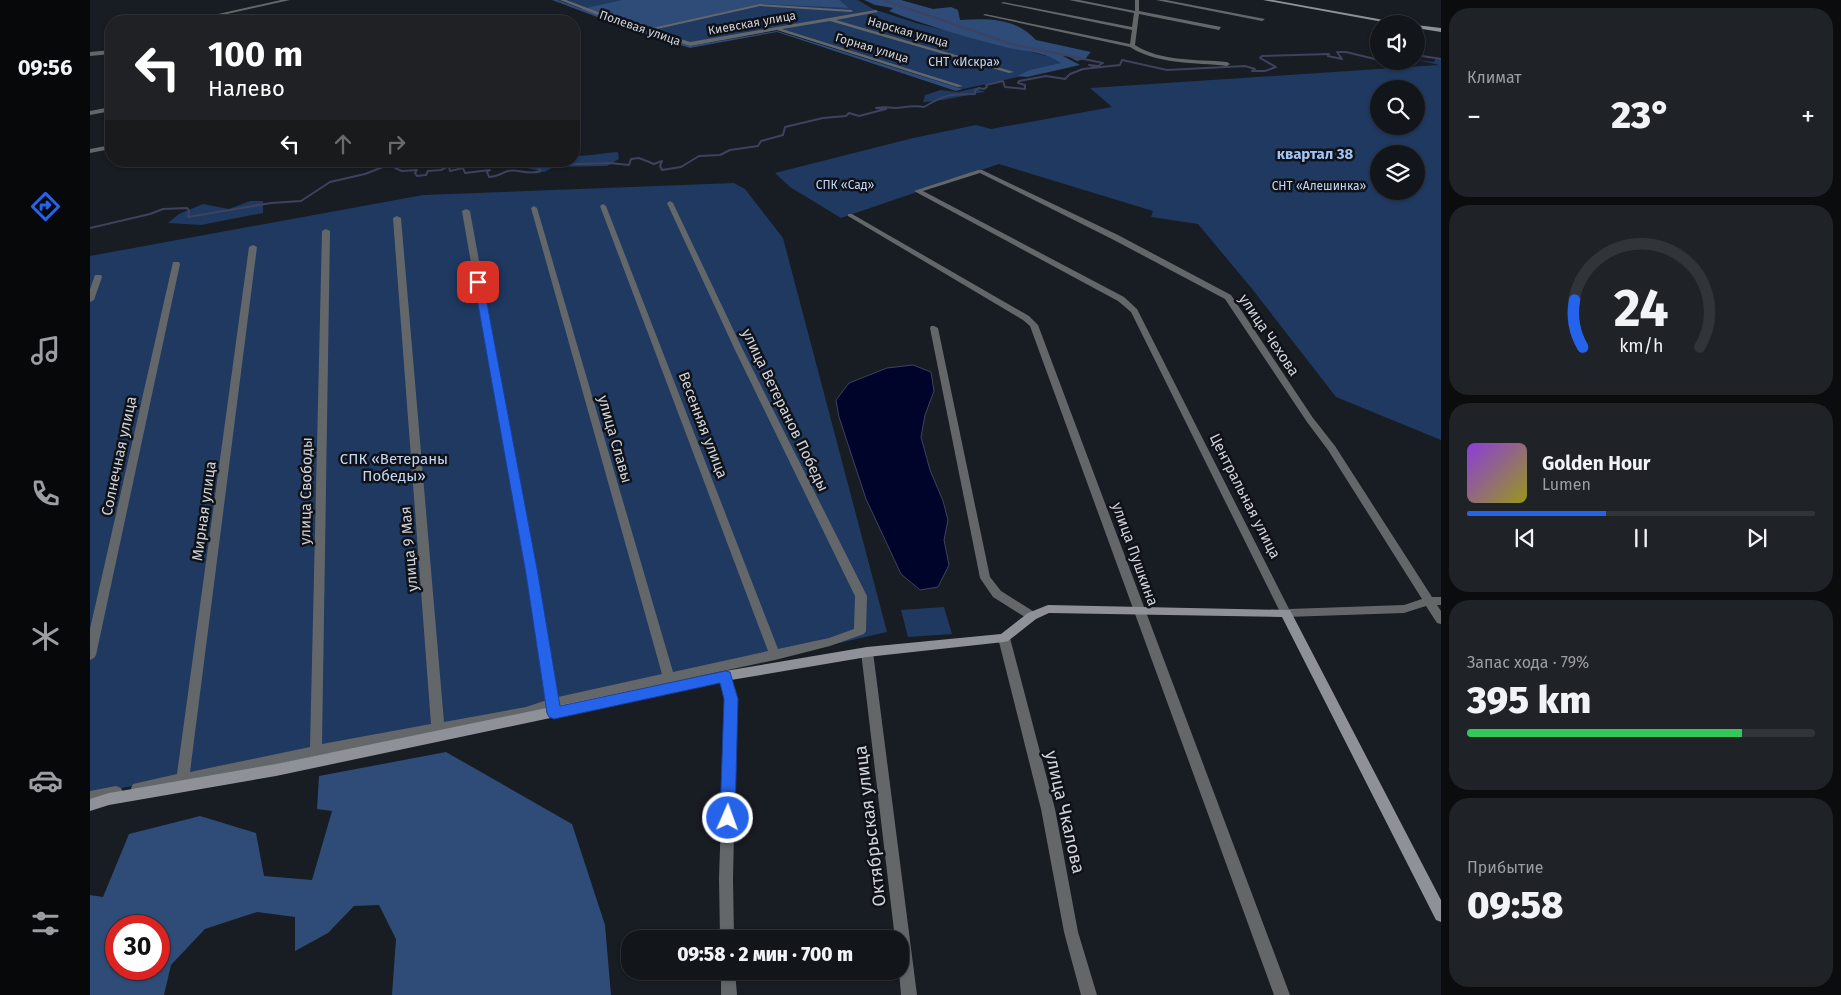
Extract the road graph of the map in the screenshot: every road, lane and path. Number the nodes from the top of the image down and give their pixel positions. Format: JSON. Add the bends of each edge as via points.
{"nodes":[{"id":1,"x":288,"y":0,"type":"edge"},
{"id":2,"x":562,"y":0,"type":"edge"},
{"id":3,"x":1071,"y":0,"type":"edge"},
{"id":4,"x":1136,"y":0,"type":"edge"},
{"id":5,"x":1158,"y":0,"type":"edge"},
{"id":6,"x":1266,"y":0,"type":"edge"},
{"id":7,"x":1003,"y":3,"type":"dead end"},
{"id":8,"x":876,"y":11,"type":"dead end"},
{"id":9,"x":862,"y":12,"type":"junction"},
{"id":10,"x":1137,"y":13,"type":"junction"},
{"id":11,"x":218,"y":15,"type":"edge"},
{"id":12,"x":985,"y":16,"type":"dead end"},
{"id":13,"x":1370,"y":18,"type":"edge"},
{"id":14,"x":828,"y":19,"type":"junction"},
{"id":15,"x":1262,"y":19,"type":"dead end"},
{"id":16,"x":1425,"y":27,"type":"edge"},
{"id":17,"x":1219,"y":28,"type":"dead end"},
{"id":18,"x":778,"y":29,"type":"junction"},
{"id":19,"x":1134,"y":29,"type":"junction"},
{"id":20,"x":647,"y":30,"type":"junction"},
{"id":21,"x":1441,"y":30,"type":"edge"},
{"id":22,"x":690,"y":44,"type":"joint"},
{"id":23,"x":1132,"y":46,"type":"junction"},
{"id":24,"x":105,"y":53,"type":"edge"},
{"id":25,"x":90,"y":54,"type":"edge"},
{"id":26,"x":1227,"y":64,"type":"dead end"},
{"id":27,"x":1011,"y":72,"type":"dead end"},
{"id":28,"x":960,"y":86,"type":"dead end"},
{"id":29,"x":105,"y":110,"type":"edge"},
{"id":30,"x":90,"y":113,"type":"edge"},
{"id":31,"x":105,"y":148,"type":"edge"},
{"id":32,"x":90,"y":151,"type":"edge"},
{"id":33,"x":918,"y":192,"type":"joint"},
{"id":34,"x":670,"y":203,"type":"dead end"},
{"id":35,"x":603,"y":206,"type":"dead end"},
{"id":36,"x":534,"y":208,"type":"dead end"},
{"id":37,"x":466,"y":211,"type":"dead end"},
{"id":38,"x":850,"y":215,"type":"dead end"},
{"id":39,"x":397,"y":218,"type":"dead end"},
{"id":40,"x":326,"y":231,"type":"dead end"},
{"id":41,"x":253,"y":247,"type":"dead end"},
{"id":42,"x":176,"y":264,"type":"dead end"},
{"id":43,"x":98,"y":277,"type":"dead end"},
{"id":44,"x":90,"y":300,"type":"edge"},
{"id":45,"x":934,"y":328,"type":"dead end"},
{"id":46,"x":1435,"y":601,"type":"edge"},
{"id":47,"x":1140,"y":610,"type":"junction"},
{"id":48,"x":1286,"y":613,"type":"junction"},
{"id":49,"x":1032,"y":616,"type":"junction"},
{"id":50,"x":1441,"y":620,"type":"edge"},
{"id":51,"x":1004,"y":638,"type":"junction"},
{"id":52,"x":868,"y":652,"type":"junction"},
{"id":53,"x":90,"y":655,"type":"edge"},
{"id":54,"x":775,"y":655,"type":"junction"},
{"id":55,"x":725,"y":676,"type":"junction"},
{"id":56,"x":669,"y":678,"type":"junction"},
{"id":57,"x":553,"y":708,"type":"junction"},
{"id":58,"x":438,"y":729,"type":"junction"},
{"id":59,"x":316,"y":751,"type":"junction"},
{"id":60,"x":183,"y":779,"type":"junction"},
{"id":61,"x":90,"y":798,"type":"edge"},
{"id":62,"x":90,"y":805,"type":"edge"},
{"id":63,"x":1441,"y":915,"type":"edge"},
{"id":64,"x":728,"y":930,"type":"edge"},
{"id":65,"x":728,"y":980,"type":"edge"},
{"id":66,"x":729,"y":995,"type":"edge"},
{"id":67,"x":909,"y":995,"type":"edge"},
{"id":68,"x":1089,"y":995,"type":"edge"},
{"id":69,"x":1282,"y":995,"type":"edge"}],
"edges":[{"from":1,"to":11,"type":"street"},
{"from":2,"to":20,"type":"street","name":"Полевая улица"},
{"from":3,"to":10,"type":"street"},
{"from":4,"to":10,"type":"street"},
{"from":5,"to":15,"type":"street"},
{"from":6,"to":13,"type":"street"},
{"from":7,"to":19,"type":"street"},
{"from":8,"to":9,"type":"street","name":"Киевская улица"},
{"from":9,"to":14,"type":"street","name":"Киевская улица"},
{"from":9,"to":20,"type":"street","via":[[760,5]]},
{"from":10,"to":17,"type":"street"},
{"from":10,"to":19,"type":"street"},
{"from":12,"to":23,"type":"street"},
{"from":14,"to":18,"type":"street","name":"Киевская улица"},
{"from":14,"to":27,"type":"street","name":"Нарская улица"},
{"from":16,"to":21,"type":"street"},
{"from":18,"to":22,"type":"street","name":"Киевская улица"},
{"from":18,"to":28,"type":"street","name":"Горная улица"},
{"from":19,"to":23,"type":"street"},
{"from":20,"to":22,"type":"street","name":"Полевая улица"},
{"from":23,"to":26,"type":"street","via":[[1137,51],[1150,54]]},
{"from":24,"to":25,"type":"street"},
{"from":29,"to":30,"type":"street"},
{"from":31,"to":32,"type":"street"},
{"from":33,"to":46,"type":"street","name":"улица Чехова","via":[[980,171],[1116,237],[1228,297]]},
{"from":33,"to":48,"type":"street","name":"Центральная улица","via":[[1121,299],[1134,310]]},
{"from":34,"to":54,"type":"street","name":"улица Ветеранов Победы","via":[[861,596],[860,631]]},
{"from":35,"to":54,"type":"street","name":"Весенняя улица"},
{"from":36,"to":56,"type":"street","name":"улица Славы"},
{"from":37,"to":57,"type":"street"},
{"from":38,"to":47,"type":"street","name":"улица Пушкина","via":[[1034,325]]},
{"from":39,"to":58,"type":"street","name":"улица 9 Мая"},
{"from":40,"to":59,"type":"street","name":"улица Свободы"},
{"from":41,"to":60,"type":"street","name":"Мирная улица"},
{"from":42,"to":53,"type":"street","name":"Солнечная улица"},
{"from":43,"to":44,"type":"street"},
{"from":45,"to":49,"type":"street","via":[[985,578],[997,594]]},
{"from":46,"to":48,"type":"street","via":[[1404,609]]},
{"from":46,"to":50,"type":"street","name":"улица Чехова"},
{"from":47,"to":48,"type":"street"},
{"from":47,"to":49,"type":"street","via":[[1048,610]]},
{"from":47,"to":69,"type":"street","name":"улица Пушкина"},
{"from":48,"to":63,"type":"street","name":"Центральная улица"},
{"from":49,"to":51,"type":"street"},
{"from":51,"to":52,"type":"street"},
{"from":51,"to":68,"type":"street","name":"улица Чкалова","via":[[1048,810],[1071,932]]},
{"from":52,"to":55,"type":"street"},
{"from":52,"to":67,"type":"street","name":"Октябрьская улица"},
{"from":54,"to":56,"type":"street"},
{"from":55,"to":57,"type":"street"},
{"from":55,"to":64,"type":"street","via":[[731,699]]},
{"from":56,"to":57,"type":"street"},
{"from":57,"to":58,"type":"street"},
{"from":57,"to":62,"type":"street","via":[[276,770]]},
{"from":58,"to":59,"type":"street"},
{"from":59,"to":60,"type":"street"},
{"from":60,"to":61,"type":"street"},
{"from":65,"to":66,"type":"street"}]}
